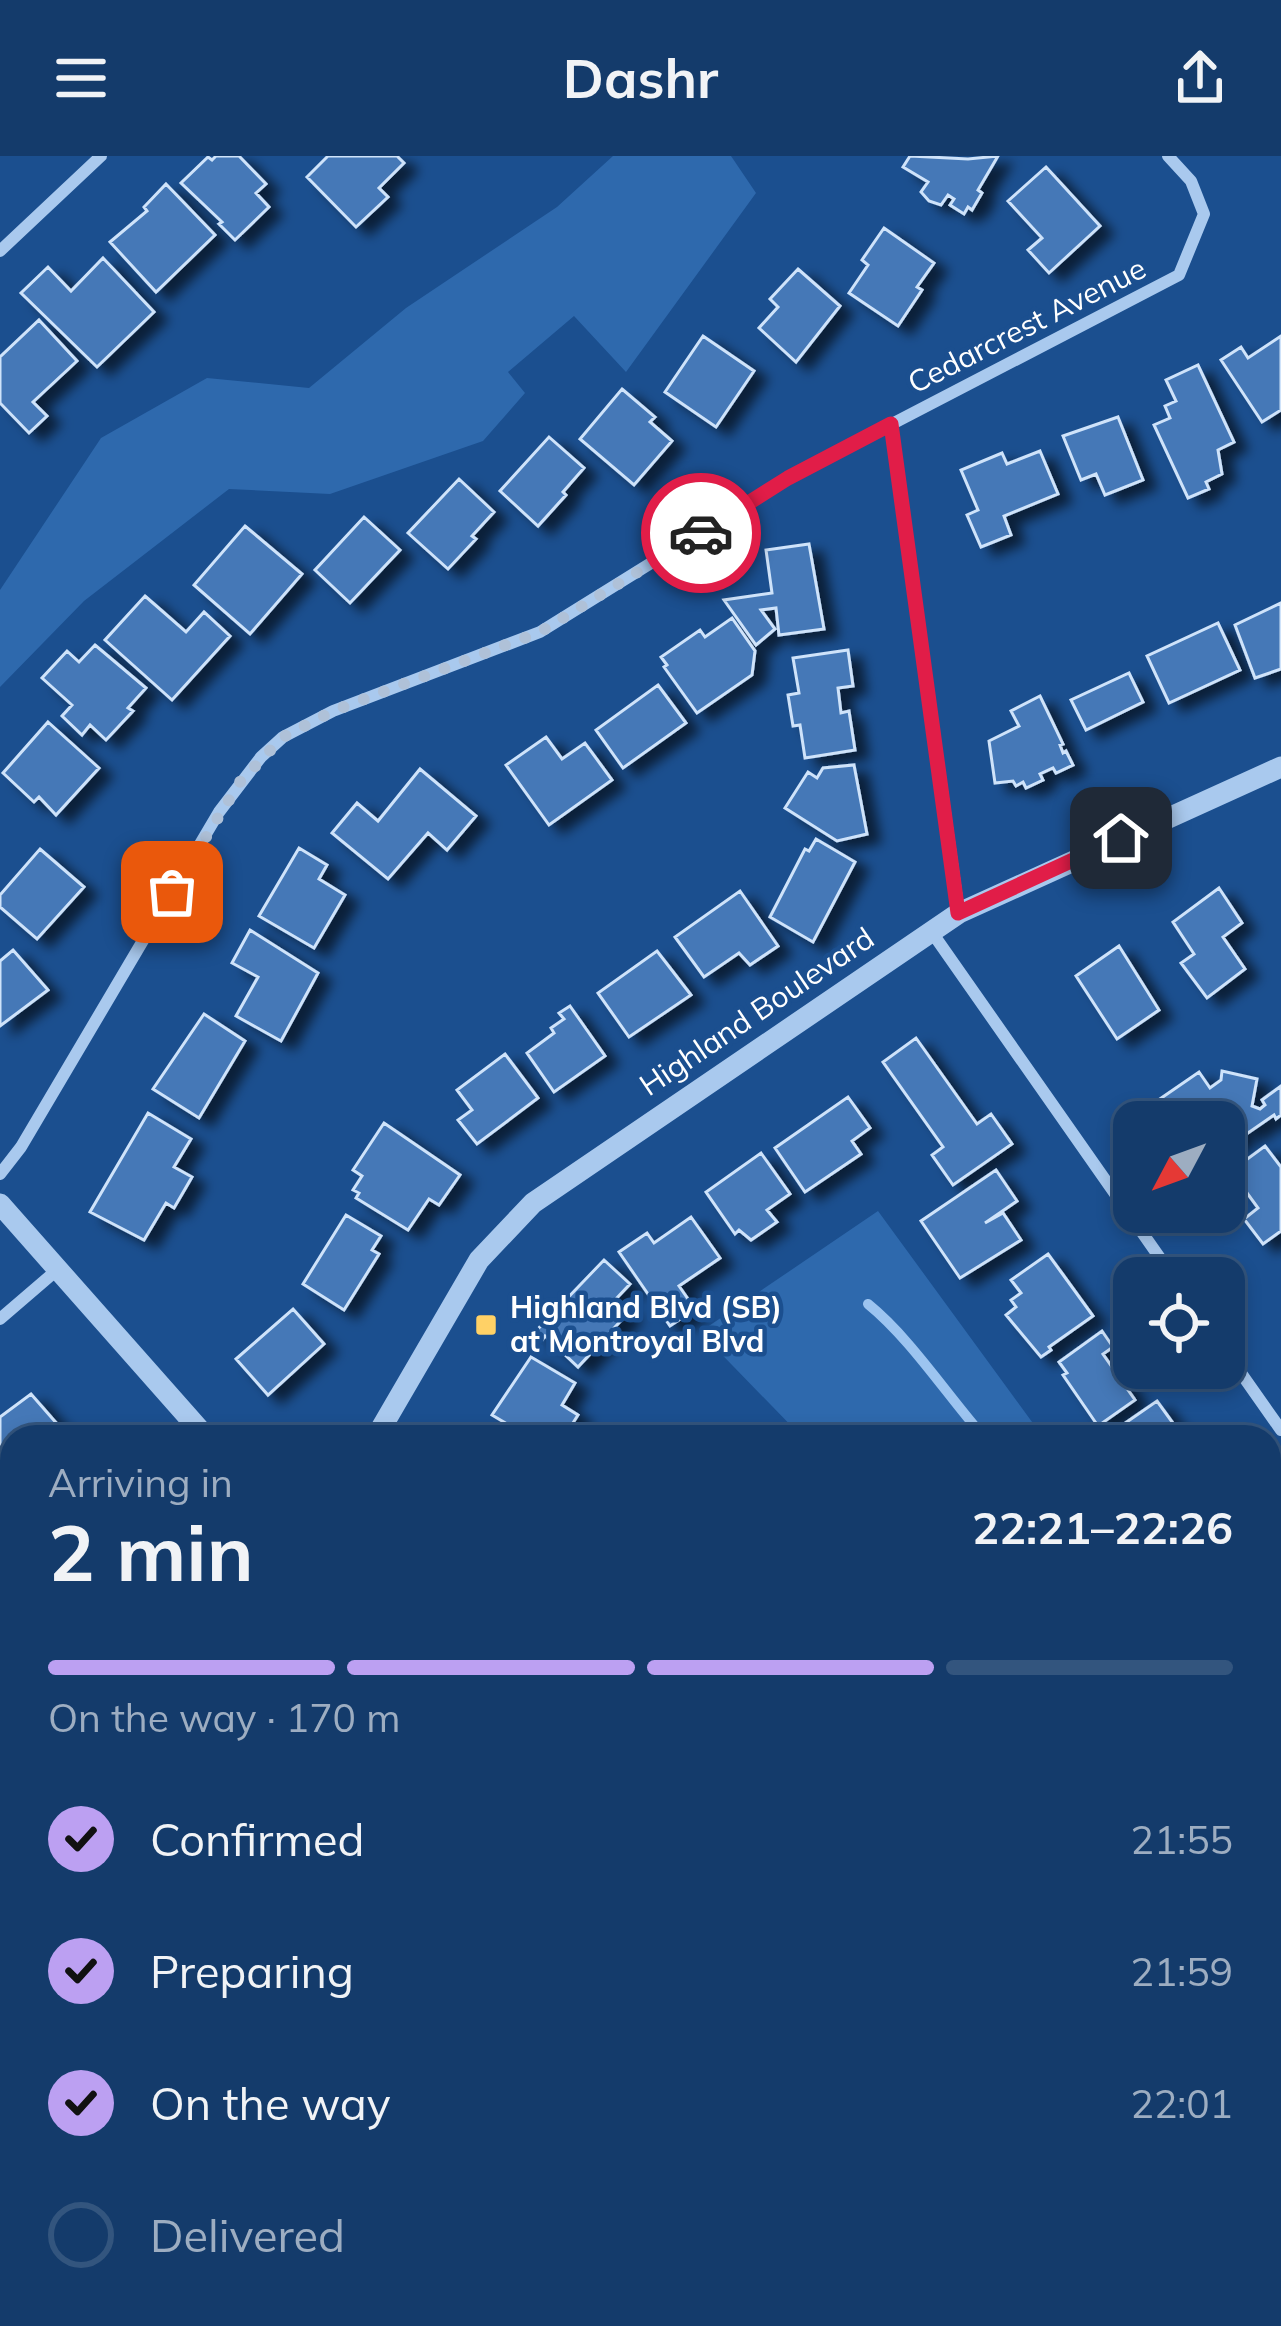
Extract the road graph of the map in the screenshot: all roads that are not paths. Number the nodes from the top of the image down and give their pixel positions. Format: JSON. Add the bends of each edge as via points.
{"nodes":[{"id":1,"x":101,"y":156,"type":"edge"},
{"id":2,"x":1168,"y":156,"type":"edge"},
{"id":3,"x":0,"y":251,"type":"edge"},
{"id":4,"x":891,"y":424,"type":"junction"},
{"id":5,"x":1281,"y":767,"type":"edge"},
{"id":6,"x":958,"y":913,"type":"junction"},
{"id":7,"x":931,"y":931,"type":"junction"},
{"id":8,"x":0,"y":1174,"type":"edge"},
{"id":9,"x":0,"y":1204,"type":"edge"},
{"id":10,"x":1159,"y":1257,"type":"edge"},
{"id":11,"x":57,"y":1270,"type":"junction"},
{"id":12,"x":0,"y":1319,"type":"edge"},
{"id":13,"x":1245,"y":1379,"type":"edge"},
{"id":14,"x":195,"y":1425,"type":"edge"},
{"id":15,"x":383,"y":1425,"type":"edge"},
{"id":16,"x":1277,"y":1425,"type":"edge"}],
"edges":[{"from":1,"to":3,"type":"street"},
{"from":2,"to":4,"type":"street","name":"Cedarcrest Avenue","via":[[1191,181],[1204,214],[1179,275]]},
{"from":4,"to":6,"type":"street"},
{"from":4,"to":8,"type":"street","name":"Cedarcrest Avenue","via":[[788,478],[540,632],[283,737],[219,812]]},
{"from":5,"to":6,"type":"street","name":"Highland Boulevard"},
{"from":6,"to":7,"type":"street","name":"Highland Boulevard"},
{"from":7,"to":10,"type":"street"},
{"from":7,"to":15,"type":"street","name":"Highland Boulevard","via":[[514,1218],[460,1291]]},
{"from":9,"to":11,"type":"street"},
{"from":11,"to":12,"type":"street"},
{"from":11,"to":14,"type":"street"},
{"from":13,"to":16,"type":"street"}]}
